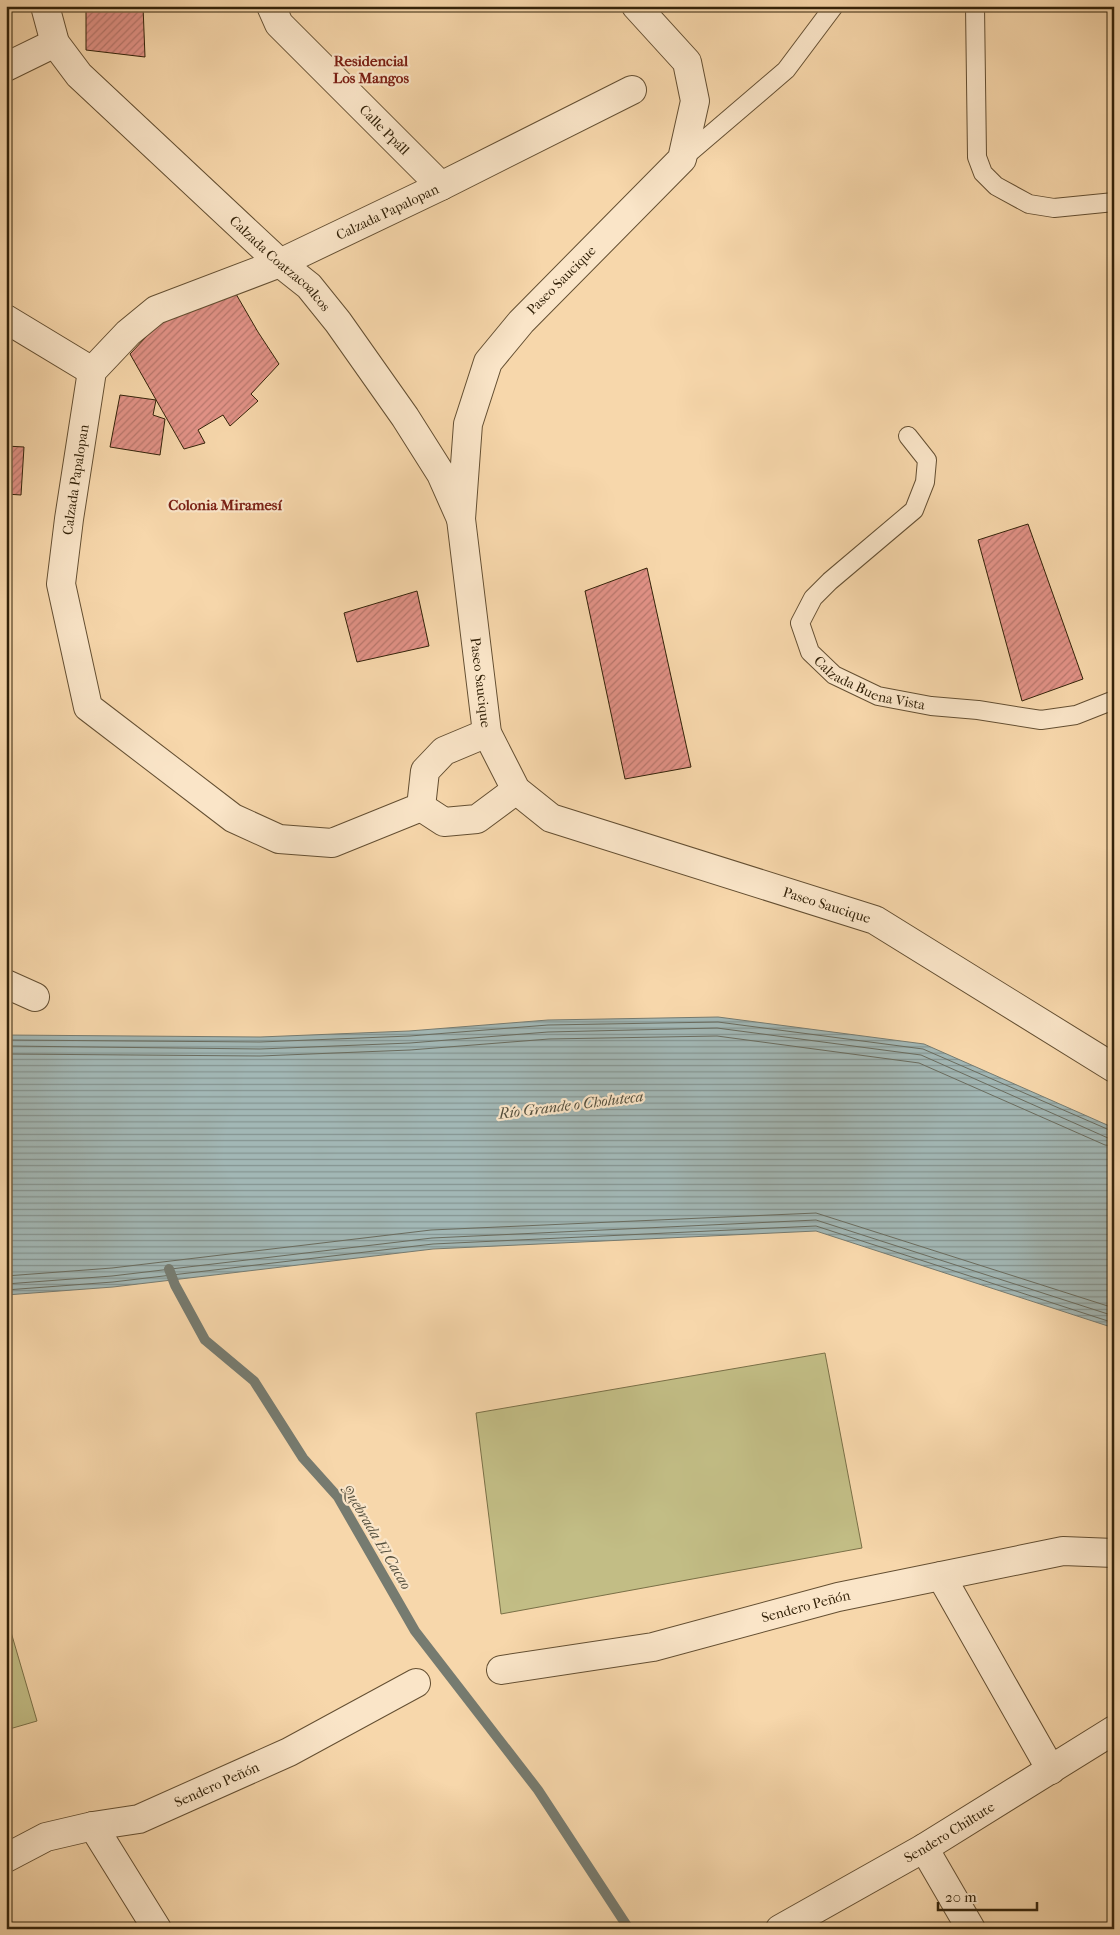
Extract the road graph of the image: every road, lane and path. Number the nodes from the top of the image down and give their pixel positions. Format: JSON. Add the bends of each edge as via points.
{"nodes":[{"id":1,"x":45,"y":6,"type":"edge"},
{"id":2,"x":271,"y":6,"type":"edge"},
{"id":3,"x":636,"y":6,"type":"edge"},
{"id":4,"x":834,"y":6,"type":"edge"},
{"id":5,"x":975,"y":6,"type":"edge"},
{"id":6,"x":55,"y":43,"type":"junction"},
{"id":7,"x":6,"y":67,"type":"edge"},
{"id":8,"x":632,"y":90,"type":"dead end"},
{"id":9,"x":682,"y":159,"type":"junction"},
{"id":10,"x":441,"y":186,"type":"junction"},
{"id":11,"x":1114,"y":202,"type":"edge"},
{"id":12,"x":280,"y":263,"type":"junction"},
{"id":13,"x":6,"y":319,"type":"edge"},
{"id":14,"x":92,"y":371,"type":"junction"},
{"id":15,"x":908,"y":436,"type":"dead end"},
{"id":16,"x":461,"y":519,"type":"junction"},
{"id":17,"x":1114,"y":700,"type":"edge"},
{"id":18,"x":487,"y":733,"type":"junction"},
{"id":19,"x":516,"y":790,"type":"junction"},
{"id":20,"x":421,"y":807,"type":"junction"},
{"id":21,"x":6,"y":984,"type":"edge"},
{"id":22,"x":35,"y":997,"type":"dead end"},
{"id":23,"x":1114,"y":1068,"type":"edge"},
{"id":24,"x":1114,"y":1553,"type":"edge"},
{"id":25,"x":940,"y":1576,"type":"junction"},
{"id":26,"x":501,"y":1670,"type":"dead end"},
{"id":27,"x":416,"y":1683,"type":"dead end"},
{"id":28,"x":1114,"y":1730,"type":"edge"},
{"id":29,"x":1051,"y":1770,"type":"junction"},
{"id":30,"x":93,"y":1826,"type":"junction"},
{"id":31,"x":924,"y":1848,"type":"junction"},
{"id":32,"x":6,"y":1858,"type":"edge"},
{"id":33,"x":157,"y":1929,"type":"edge"},
{"id":34,"x":780,"y":1929,"type":"edge"},
{"id":35,"x":971,"y":1929,"type":"edge"}],
"edges":[{"from":1,"to":6,"type":"street"},
{"from":2,"to":10,"type":"street","name":"Calle Ppáll","via":[[279,24]]},
{"from":3,"to":9,"type":"street","via":[[687,62],[695,101]]},
{"from":4,"to":9,"type":"lane","via":[[786,70]]},
{"from":5,"to":11,"type":"lane","via":[[978,157],[983,173],[996,186],[1029,204],[1054,208]]},
{"from":6,"to":7,"type":"street"},
{"from":6,"to":12,"type":"street","name":"Calzada Coatzacoalcos","via":[[79,75]]},
{"from":8,"to":10,"type":"street","name":"Calzada Papalopan"},
{"from":9,"to":16,"type":"street","name":"Paseo Saucique","via":[[520,322],[488,362],[468,424]]},
{"from":10,"to":12,"type":"street","name":"Calzada Papalopan"},
{"from":12,"to":14,"type":"street","name":"Calzada Papalopan","via":[[156,310],[128,333]]},
{"from":12,"to":16,"type":"street","name":"Calzada Coatzacoalcos","via":[[308,286],[338,322],[441,474]]},
{"from":13,"to":14,"type":"street"},
{"from":14,"to":20,"type":"street","name":"Calzada Papalopan","via":[[61,584],[88,707],[232,818],[279,839],[332,843]]},
{"from":15,"to":17,"type":"lane","name":"Calzada Buena Vista","via":[[927,460],[925,482],[914,510],[813,598],[800,623],[810,652],[834,675],[878,696],[931,706],[1041,720],[1076,715]]},
{"from":16,"to":18,"type":"street","name":"Paseo Saucique"},
{"from":18,"to":19,"type":"street","name":"Paseo Saucique"},
{"from":18,"to":20,"type":"street","via":[[444,751],[425,771]]},
{"from":19,"to":20,"type":"street","via":[[476,819],[444,822]]},
{"from":19,"to":23,"type":"street","name":"Paseo Saucique","via":[[551,818],[875,920]]},
{"from":21,"to":22,"type":"street"},
{"from":24,"to":25,"type":"street","name":"Sendero Peñón","via":[[1063,1551]]},
{"from":25,"to":26,"type":"street","name":"Sendero Peñón","via":[[838,1597],[653,1647]]},
{"from":25,"to":29,"type":"street"},
{"from":27,"to":30,"type":"street","name":"Sendero Peñón","via":[[289,1752],[139,1819]]},
{"from":28,"to":29,"type":"street","name":"Sendero Chiltute"},
{"from":29,"to":31,"type":"street","name":"Sendero Chiltute"},
{"from":30,"to":32,"type":"street","name":"Sendero Peñón","via":[[46,1837]]},
{"from":30,"to":33,"type":"street"},
{"from":31,"to":34,"type":"street","name":"Sendero Chiltute"},
{"from":31,"to":35,"type":"street"}]}
